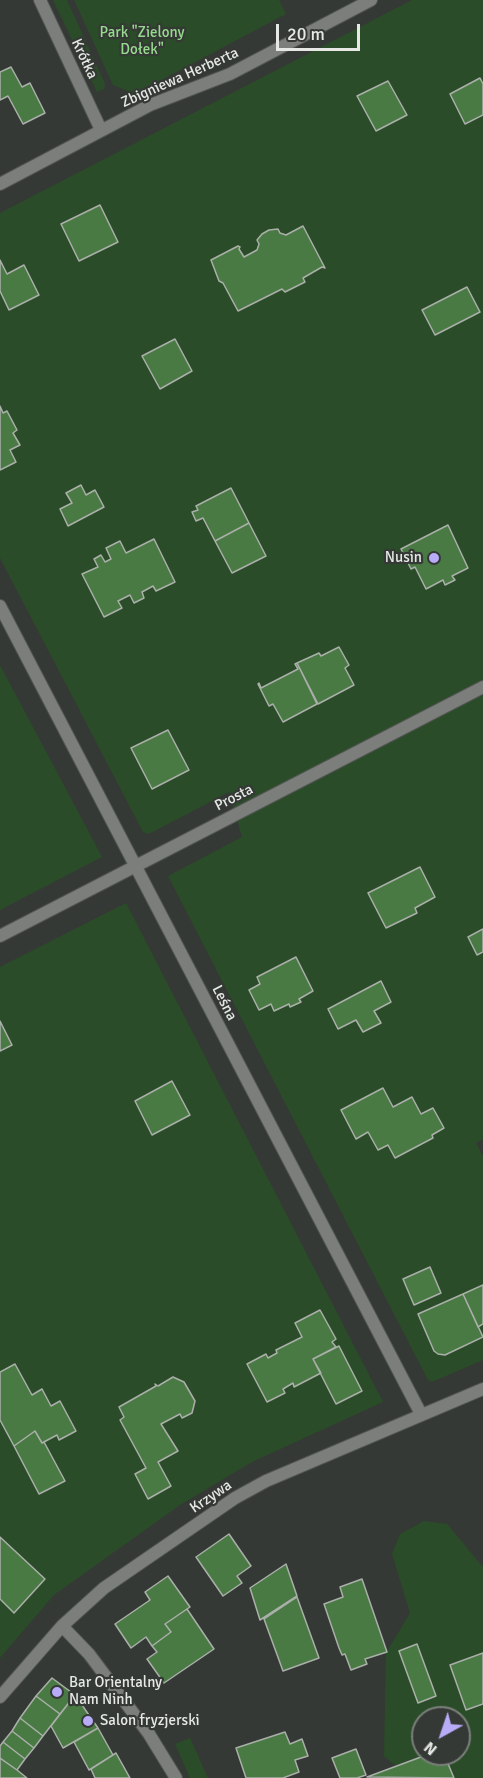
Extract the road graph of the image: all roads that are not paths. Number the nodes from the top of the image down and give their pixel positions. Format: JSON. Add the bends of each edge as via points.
{"nodes":[{"id":1,"x":40,"y":0,"type":"edge"},
{"id":2,"x":372,"y":0,"type":"edge"},
{"id":3,"x":101,"y":130,"type":"junction"},
{"id":4,"x":0,"y":184,"type":"edge"},
{"id":5,"x":0,"y":606,"type":"edge"},
{"id":6,"x":483,"y":687,"type":"edge"},
{"id":7,"x":136,"y":865,"type":"junction"},
{"id":8,"x":0,"y":936,"type":"edge"},
{"id":9,"x":483,"y":1389,"type":"edge"},
{"id":10,"x":421,"y":1414,"type":"junction"},
{"id":11,"x":62,"y":1626,"type":"junction"},
{"id":12,"x":0,"y":1697,"type":"edge"},
{"id":13,"x":176,"y":1778,"type":"edge"}],
"edges":[{"from":1,"to":3,"type":"street","name":"Krótka"},
{"from":2,"to":3,"type":"street","name":"Zbigniewa Herberta","via":[[230,74],[161,100]]},
{"from":3,"to":4,"type":"street","name":"Zbigniewa Herberta"},
{"from":5,"to":7,"type":"street","name":"Leśna"},
{"from":6,"to":7,"type":"street","name":"Prosta"},
{"from":7,"to":8,"type":"street","name":"Prosta"},
{"from":7,"to":10,"type":"street","name":"Leśna"},
{"from":9,"to":10,"type":"street","name":"Krzywa"},
{"from":10,"to":11,"type":"street","name":"Krzywa","via":[[235,1498],[104,1588]]},
{"from":11,"to":12,"type":"street","name":"Krzywa"},
{"from":11,"to":13,"type":"street","via":[[89,1654],[149,1734]]}]}
